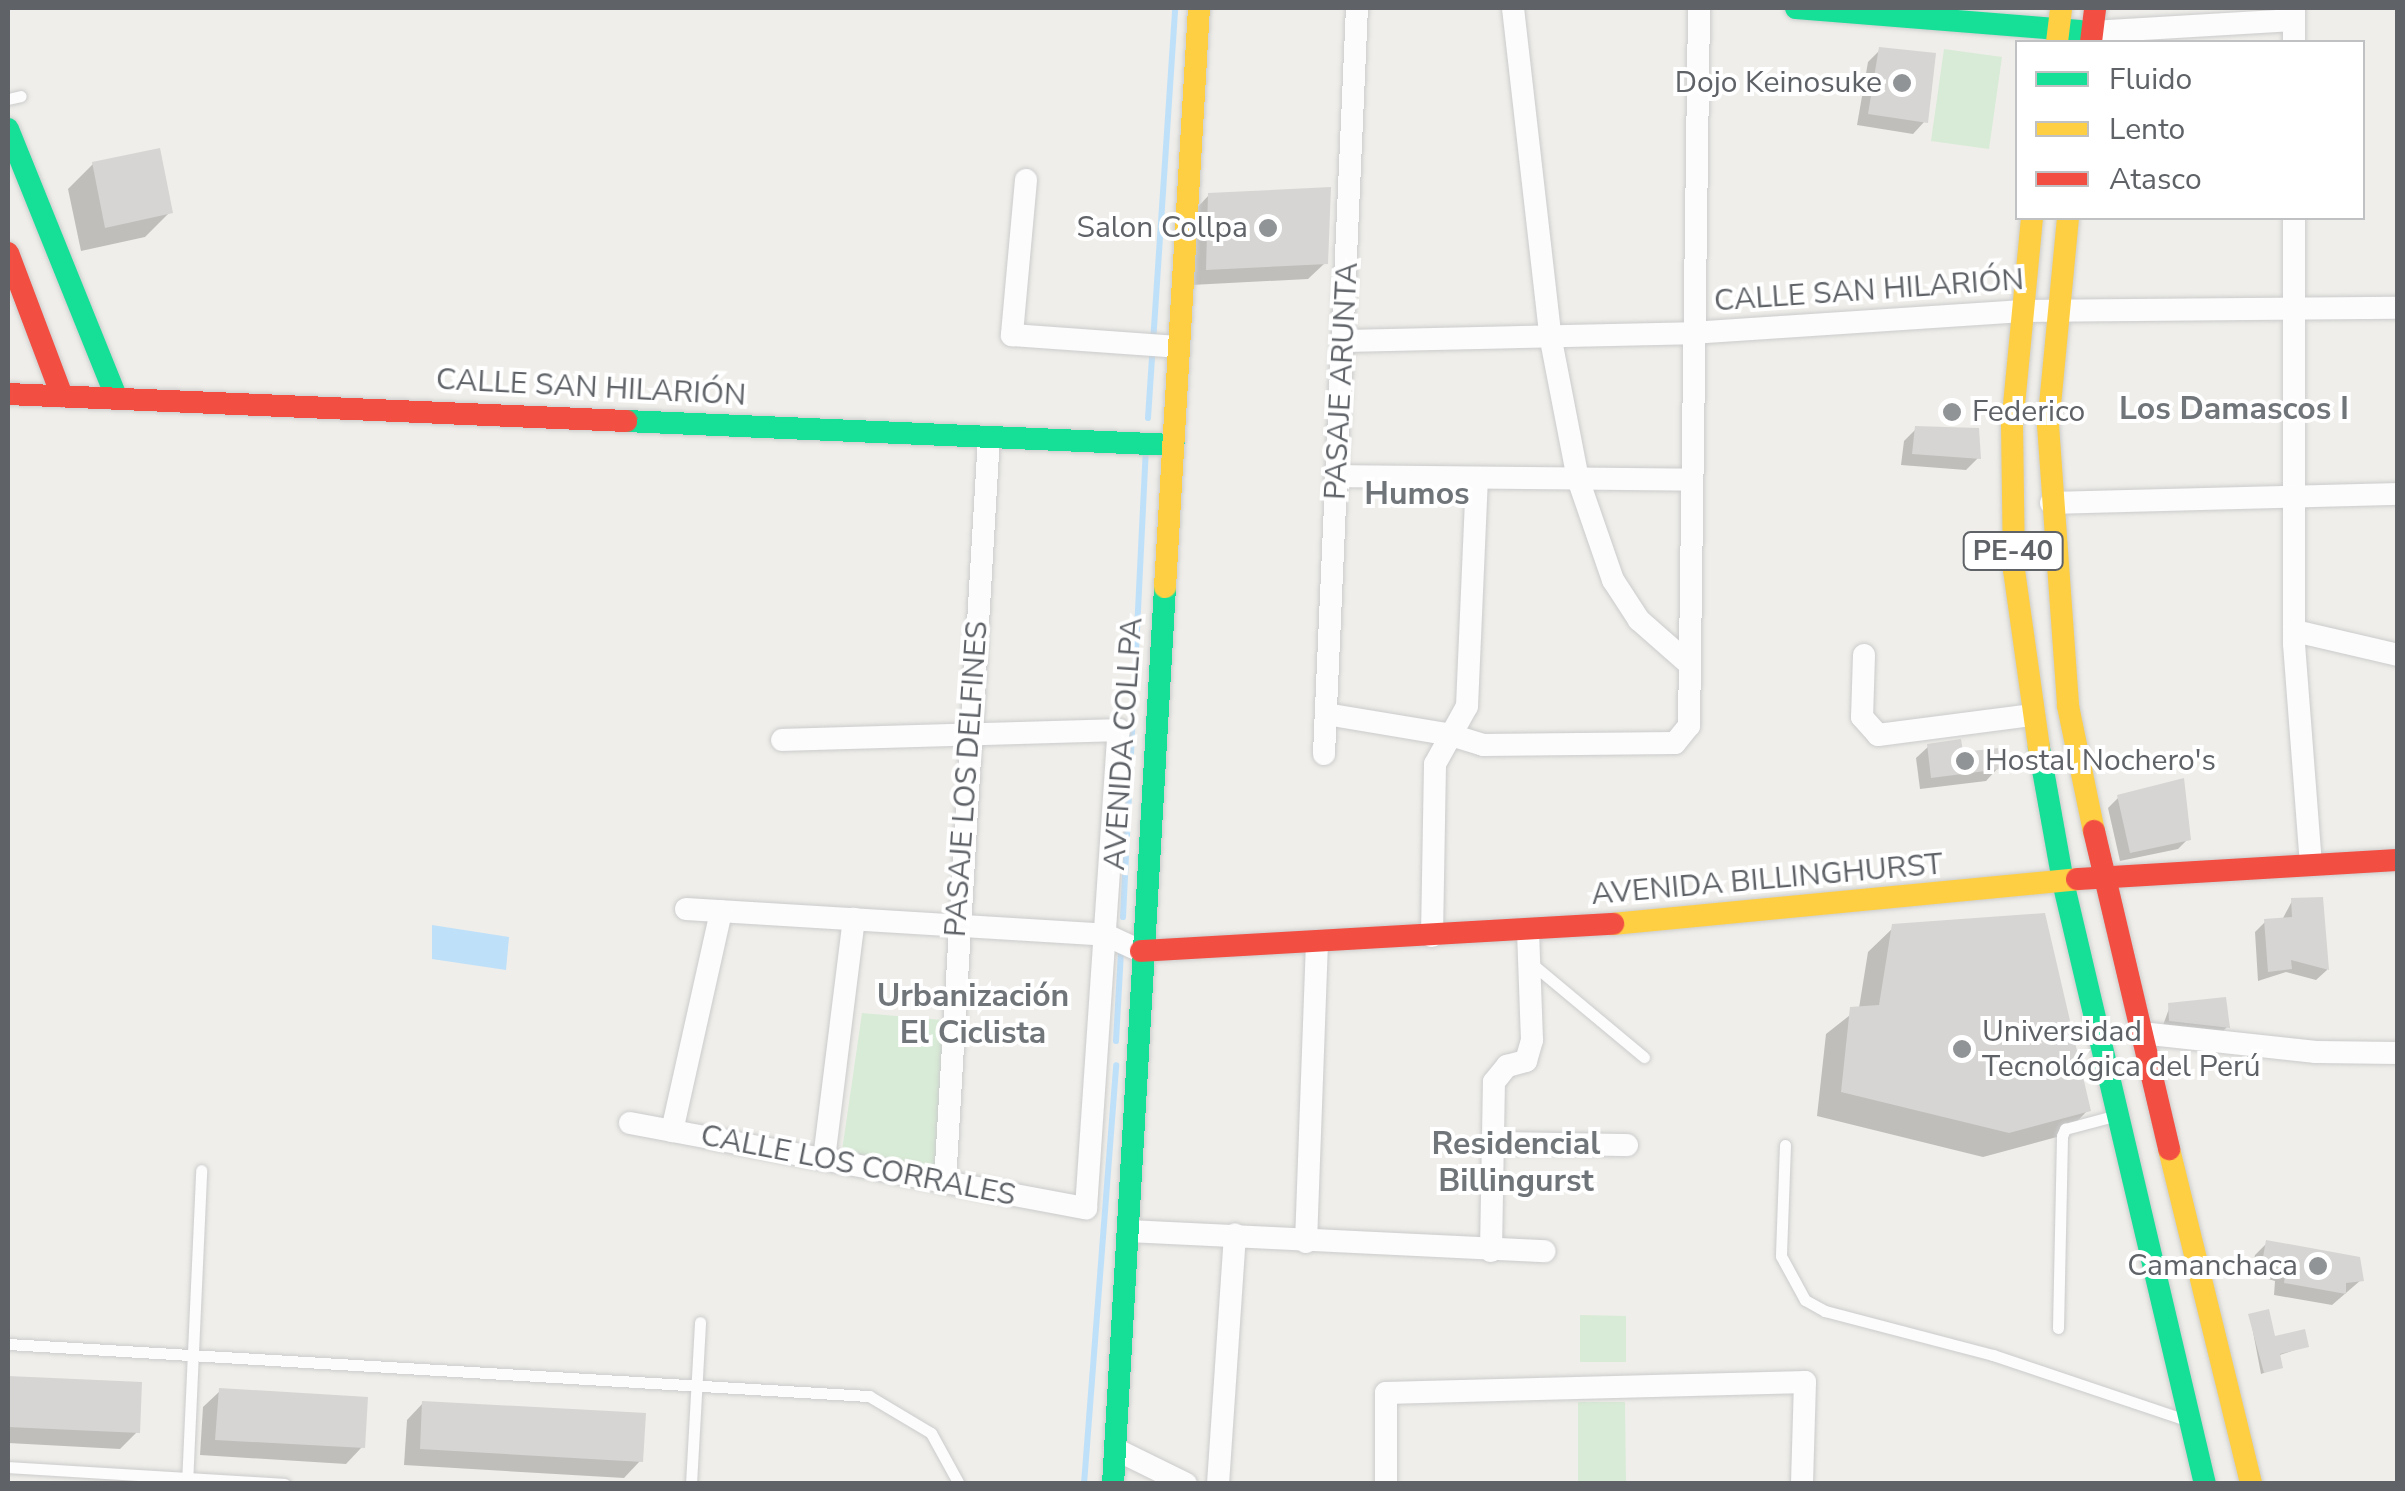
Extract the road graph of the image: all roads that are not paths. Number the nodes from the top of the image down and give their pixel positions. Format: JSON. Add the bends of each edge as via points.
{"nodes":[{"id":1,"x":1199,"y":8,"type":"edge"},
{"id":2,"x":1357,"y":8,"type":"edge"},
{"id":3,"x":1514,"y":8,"type":"edge"},
{"id":4,"x":1699,"y":8,"type":"edge"},
{"id":5,"x":1801,"y":8,"type":"edge"},
{"id":6,"x":2095,"y":8,"type":"edge"},
{"id":7,"x":2294,"y":23,"type":"edge"},
{"id":8,"x":2059,"y":27,"type":"edge"},
{"id":9,"x":2092,"y":37,"type":"edge"},
{"id":10,"x":21,"y":96,"type":"dead end"},
{"id":11,"x":8,"y":99,"type":"edge"},
{"id":12,"x":8,"y":129,"type":"edge"},
{"id":13,"x":1026,"y":180,"type":"dead end"},
{"id":14,"x":2032,"y":220,"type":"edge"},
{"id":15,"x":2068,"y":220,"type":"edge"},
{"id":16,"x":2294,"y":220,"type":"edge"},
{"id":17,"x":8,"y":252,"type":"edge"},
{"id":18,"x":2296,"y":308,"type":"junction"},
{"id":19,"x":2398,"y":308,"type":"edge"},
{"id":20,"x":2055,"y":310,"type":"junction"},
{"id":21,"x":2019,"y":311,"type":"junction"},
{"id":22,"x":1692,"y":332,"type":"junction"},
{"id":23,"x":1550,"y":335,"type":"junction"},
{"id":24,"x":1345,"y":341,"type":"junction"},
{"id":25,"x":1178,"y":348,"type":"junction"},
{"id":26,"x":8,"y":394,"type":"edge"},
{"id":27,"x":62,"y":396,"type":"junction"},
{"id":28,"x":116,"y":396,"type":"junction"},
{"id":29,"x":989,"y":437,"type":"junction"},
{"id":30,"x":1172,"y":445,"type":"junction"},
{"id":31,"x":1336,"y":476,"type":"junction"},
{"id":32,"x":1477,"y":478,"type":"junction"},
{"id":33,"x":1578,"y":479,"type":"junction"},
{"id":34,"x":1690,"y":480,"type":"junction"},
{"id":35,"x":2398,"y":494,"type":"edge"},
{"id":36,"x":2296,"y":498,"type":"junction"},
{"id":37,"x":2050,"y":504,"type":"junction"},
{"id":38,"x":2295,"y":631,"type":"junction"},
{"id":39,"x":1864,"y":654,"type":"dead end"},
{"id":40,"x":2398,"y":655,"type":"edge"},
{"id":41,"x":1689,"y":664,"type":"junction"},
{"id":42,"x":1326,"y":714,"type":"junction"},
{"id":43,"x":2031,"y":715,"type":"junction"},
{"id":44,"x":970,"y":734,"type":"junction"},
{"id":45,"x":1451,"y":735,"type":"junction"},
{"id":46,"x":782,"y":740,"type":"dead end"},
{"id":47,"x":1324,"y":754,"type":"dead end"},
{"id":48,"x":2398,"y":860,"type":"edge"},
{"id":49,"x":2310,"y":864,"type":"junction"},
{"id":50,"x":2102,"y":876,"type":"junction"},
{"id":51,"x":2063,"y":882,"type":"junction"},
{"id":52,"x":686,"y":909,"type":"dead end"},
{"id":53,"x":721,"y":911,"type":"junction"},
{"id":54,"x":854,"y":920,"type":"junction"},
{"id":55,"x":958,"y":926,"type":"junction"},
{"id":56,"x":1528,"y":930,"type":"junction"},
{"id":57,"x":1106,"y":935,"type":"junction"},
{"id":58,"x":1432,"y":936,"type":"junction"},
{"id":59,"x":1317,"y":943,"type":"junction"},
{"id":60,"x":1141,"y":951,"type":"junction"},
{"id":61,"x":1528,"y":960,"type":"junction"},
{"id":62,"x":2099,"y":1031,"type":"junction"},
{"id":63,"x":2141,"y":1033,"type":"junction"},
{"id":64,"x":1099,"y":1053,"type":"junction"},
{"id":65,"x":2398,"y":1053,"type":"edge"},
{"id":66,"x":1137,"y":1055,"type":"junction"},
{"id":67,"x":1644,"y":1057,"type":"dead end"},
{"id":68,"x":2119,"y":1114,"type":"junction"},
{"id":69,"x":630,"y":1123,"type":"dead end"},
{"id":70,"x":672,"y":1130,"type":"junction"},
{"id":71,"x":1493,"y":1143,"type":"junction"},
{"id":72,"x":1627,"y":1145,"type":"dead end"},
{"id":73,"x":1785,"y":1145,"type":"dead end"},
{"id":74,"x":824,"y":1159,"type":"junction"},
{"id":75,"x":201,"y":1170,"type":"dead end"},
{"id":76,"x":945,"y":1182,"type":"junction"},
{"id":77,"x":1129,"y":1231,"type":"junction"},
{"id":78,"x":1235,"y":1235,"type":"junction"},
{"id":79,"x":1306,"y":1242,"type":"junction"},
{"id":80,"x":1491,"y":1251,"type":"junction"},
{"id":81,"x":1546,"y":1252,"type":"dead end"},
{"id":82,"x":2202,"y":1284,"type":"junction"},
{"id":83,"x":2163,"y":1295,"type":"junction"},
{"id":84,"x":700,"y":1322,"type":"dead end"},
{"id":85,"x":2058,"y":1328,"type":"dead end"},
{"id":86,"x":8,"y":1344,"type":"edge"},
{"id":87,"x":193,"y":1356,"type":"junction"},
{"id":88,"x":696,"y":1386,"type":"junction"},
{"id":89,"x":2192,"y":1422,"type":"junction"},
{"id":90,"x":1115,"y":1449,"type":"junction"},
{"id":91,"x":8,"y":1467,"type":"edge"},
{"id":92,"x":187,"y":1480,"type":"edge"},
{"id":93,"x":284,"y":1484,"type":"edge"},
{"id":94,"x":691,"y":1484,"type":"edge"},
{"id":95,"x":959,"y":1484,"type":"edge"},
{"id":96,"x":1113,"y":1484,"type":"edge"},
{"id":97,"x":1186,"y":1484,"type":"edge"},
{"id":98,"x":1218,"y":1484,"type":"edge"},
{"id":99,"x":1386,"y":1484,"type":"edge"},
{"id":100,"x":1802,"y":1484,"type":"edge"},
{"id":101,"x":2205,"y":1484,"type":"edge"},
{"id":102,"x":2251,"y":1484,"type":"edge"}],
"edges":[{"from":1,"to":25,"type":"main road","name":"AVENIDA COLLPA"},
{"from":2,"to":24,"type":"street","name":"PASAJE ARUNTA"},
{"from":3,"to":23,"type":"street"},
{"from":4,"to":22,"type":"street"},
{"from":5,"to":8,"type":"main road"},
{"from":6,"to":9,"type":"main road"},
{"from":7,"to":9,"type":"street"},
{"from":8,"to":9,"type":"main road"},
{"from":10,"to":11,"type":"lane"},
{"from":12,"to":28,"type":"main road"},
{"from":13,"to":25,"type":"street","via":[[1012,335]]},
{"from":14,"to":21,"type":"main road","number":"PE-40"},
{"from":15,"to":20,"type":"main road","number":"PE-40"},
{"from":16,"to":18,"type":"street"},
{"from":17,"to":27,"type":"main road"},
{"from":18,"to":19,"type":"street","name":"CALLE SAN HILARIÓN"},
{"from":18,"to":20,"type":"street","name":"CALLE SAN HILARIÓN"},
{"from":18,"to":36,"type":"street"},
{"from":20,"to":21,"type":"street","name":"CALLE SAN HILARIÓN"},
{"from":20,"to":37,"type":"main road","number":"PE-40"},
{"from":21,"to":22,"type":"street","name":"CALLE SAN HILARIÓN"},
{"from":21,"to":43,"type":"main road","number":"PE-40","via":[[2012,521]]},
{"from":22,"to":23,"type":"street","name":"CALLE SAN HILARIÓN"},
{"from":22,"to":34,"type":"street"},
{"from":23,"to":24,"type":"street","name":"CALLE SAN HILARIÓN"},
{"from":23,"to":33,"type":"street"},
{"from":24,"to":31,"type":"street","name":"PASAJE ARUNTA"},
{"from":25,"to":30,"type":"main road","name":"AVENIDA COLLPA"},
{"from":26,"to":27,"type":"main road","name":"CALLE SAN HILARIÓN"},
{"from":27,"to":28,"type":"main road","name":"CALLE SAN HILARIÓN"},
{"from":28,"to":29,"type":"main road","name":"CALLE SAN HILARIÓN"},
{"from":29,"to":30,"type":"main road","name":"CALLE SAN HILARIÓN"},
{"from":29,"to":44,"type":"street","name":"PASAJE LOS DELFINES"},
{"from":30,"to":60,"type":"main road","name":"AVENIDA COLLPA"},
{"from":31,"to":32,"type":"street"},
{"from":31,"to":42,"type":"street","name":"PASAJE ARUNTA"},
{"from":32,"to":33,"type":"street"},
{"from":32,"to":45,"type":"street","via":[[1467,706]]},
{"from":33,"to":34,"type":"street"},
{"from":33,"to":41,"type":"street","via":[[1612,580],[1639,620]]},
{"from":34,"to":41,"type":"street"},
{"from":35,"to":36,"type":"street"},
{"from":36,"to":37,"type":"street"},
{"from":36,"to":38,"type":"street"},
{"from":37,"to":50,"type":"main road","number":"PE-40","via":[[2068,706]]},
{"from":38,"to":40,"type":"street"},
{"from":38,"to":49,"type":"street"},
{"from":39,"to":43,"type":"street","via":[[1862,718],[1878,735]]},
{"from":41,"to":45,"type":"street","via":[[1689,726],[1675,743],[1483,745]]},
{"from":42,"to":45,"type":"street"},
{"from":42,"to":47,"type":"street","name":"PASAJE ARUNTA"},
{"from":43,"to":51,"type":"main road","number":"PE-40"},
{"from":44,"to":46,"type":"street"},
{"from":44,"to":55,"type":"street","name":"PASAJE LOS DELFINES"},
{"from":44,"to":57,"type":"street","via":[[1119,730]]},
{"from":45,"to":58,"type":"street","via":[[1434,764]]},
{"from":48,"to":49,"type":"main road","name":"AVENIDA BILLINGHURST"},
{"from":49,"to":50,"type":"main road","name":"AVENIDA BILLINGHURST"},
{"from":50,"to":51,"type":"main road","name":"AVENIDA BILLINGHURST"},
{"from":50,"to":63,"type":"main road","number":"PE-40"},
{"from":51,"to":56,"type":"main road","name":"AVENIDA BILLINGHURST"},
{"from":51,"to":62,"type":"main road","number":"PE-40"},
{"from":52,"to":53,"type":"street"},
{"from":53,"to":54,"type":"street"},
{"from":53,"to":70,"type":"street"},
{"from":54,"to":55,"type":"street"},
{"from":54,"to":74,"type":"street"},
{"from":55,"to":57,"type":"street"},
{"from":55,"to":76,"type":"street","name":"PASAJE LOS DELFINES"},
{"from":56,"to":58,"type":"main road","name":"AVENIDA BILLINGHURST"},
{"from":56,"to":61,"type":"street"},
{"from":57,"to":60,"type":"street"},
{"from":57,"to":64,"type":"street"},
{"from":58,"to":59,"type":"main road","name":"AVENIDA BILLINGHURST"},
{"from":59,"to":60,"type":"main road","name":"AVENIDA BILLINGHURST"},
{"from":59,"to":79,"type":"street"},
{"from":60,"to":66,"type":"main road","name":"AVENIDA COLLPA"},
{"from":61,"to":67,"type":"lane"},
{"from":61,"to":71,"type":"street","via":[[1530,1055],[1494,1082]]},
{"from":62,"to":63,"type":"main road"},
{"from":62,"to":68,"type":"main road","number":"PE-40"},
{"from":63,"to":65,"type":"street","via":[[2316,1052]]},
{"from":63,"to":82,"type":"main road","number":"PE-40"},
{"from":64,"to":66,"type":"street"},
{"from":64,"to":76,"type":"street","name":"CALLE LOS CORRALES","via":[[1086,1208]]},
{"from":66,"to":77,"type":"main road","name":"AVENIDA COLLPA"},
{"from":68,"to":83,"type":"main road","number":"PE-40"},
{"from":68,"to":85,"type":"lane","via":[[2066,1129],[2062,1136]]},
{"from":69,"to":70,"type":"street","name":"CALLE LOS CORRALES"},
{"from":70,"to":74,"type":"street","name":"CALLE LOS CORRALES"},
{"from":71,"to":72,"type":"street"},
{"from":71,"to":80,"type":"street"},
{"from":73,"to":89,"type":"lane","via":[[1781,1256],[1805,1300],[1825,1312],[1993,1355]]},
{"from":74,"to":76,"type":"street","name":"CALLE LOS CORRALES"},
{"from":75,"to":87,"type":"lane"},
{"from":77,"to":78,"type":"street"},
{"from":77,"to":90,"type":"main road","name":"AVENIDA COLLPA"},
{"from":78,"to":79,"type":"street"},
{"from":78,"to":98,"type":"street"},
{"from":79,"to":80,"type":"street"},
{"from":80,"to":81,"type":"street"},
{"from":82,"to":83,"type":"main road"},
{"from":82,"to":102,"type":"main road","number":"PE-40"},
{"from":83,"to":89,"type":"main road","number":"PE-40"},
{"from":84,"to":88,"type":"lane"},
{"from":86,"to":87,"type":"lane"},
{"from":87,"to":88,"type":"lane"},
{"from":87,"to":92,"type":"lane"},
{"from":88,"to":94,"type":"lane"},
{"from":88,"to":95,"type":"lane","via":[[887,1402],[931,1432]]},
{"from":89,"to":101,"type":"main road","number":"PE-40"},
{"from":90,"to":96,"type":"main road","name":"AVENIDA COLLPA"},
{"from":90,"to":97,"type":"street"},
{"from":91,"to":92,"type":"lane"},
{"from":92,"to":93,"type":"lane"},
{"from":99,"to":100,"type":"street","via":[[1386,1393],[1805,1382]]}]}
